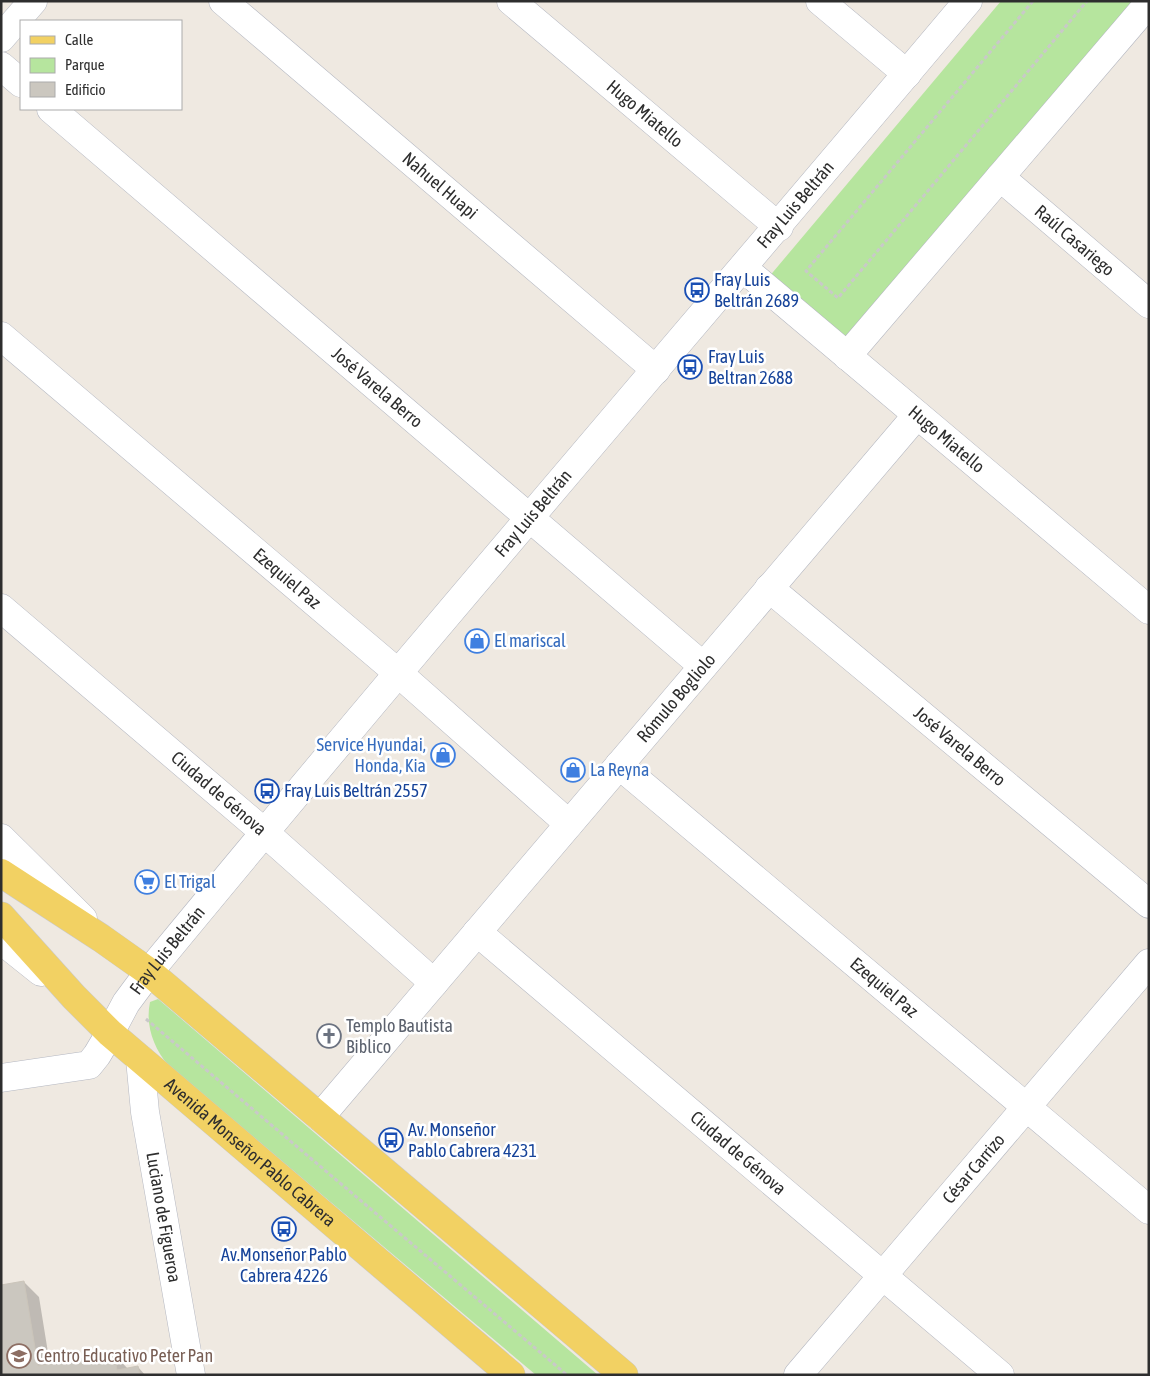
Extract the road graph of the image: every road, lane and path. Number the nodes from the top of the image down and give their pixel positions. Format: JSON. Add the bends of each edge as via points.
{"nodes":[{"id":1,"x":33,"y":1,"type":"edge"},
{"id":2,"x":223,"y":1,"type":"edge"},
{"id":3,"x":511,"y":1,"type":"edge"},
{"id":4,"x":820,"y":1,"type":"edge"},
{"id":5,"x":968,"y":1,"type":"edge"},
{"id":6,"x":1033,"y":1,"type":"edge"},
{"id":7,"x":1087,"y":1,"type":"edge"},
{"id":8,"x":1149,"y":3,"type":"edge"},
{"id":9,"x":1,"y":38,"type":"edge"},
{"id":10,"x":1,"y":66,"type":"edge"},
{"id":11,"x":906,"y":74,"type":"junction"},
{"id":12,"x":20,"y":83,"type":"edge"},
{"id":13,"x":52,"y":110,"type":"edge"},
{"id":14,"x":1000,"y":177,"type":"junction"},
{"id":15,"x":779,"y":227,"type":"junction"},
{"id":16,"x":743,"y":268,"type":"junction"},
{"id":17,"x":1149,"y":304,"type":"edge"},
{"id":18,"x":1,"y":336,"type":"edge"},
{"id":19,"x":847,"y":356,"type":"junction"},
{"id":20,"x":656,"y":370,"type":"junction"},
{"id":21,"x":917,"y":415,"type":"junction"},
{"id":22,"x":529,"y":516,"type":"junction"},
{"id":23,"x":769,"y":588,"type":"junction"},
{"id":24,"x":1,"y":608,"type":"edge"},
{"id":25,"x":1149,"y":610,"type":"edge"},
{"id":26,"x":703,"y":666,"type":"junction"},
{"id":27,"x":397,"y":672,"type":"junction"},
{"id":28,"x":619,"y":765,"type":"junction"},
{"id":29,"x":569,"y":824,"type":"junction"},
{"id":30,"x":264,"y":832,"type":"junction"},
{"id":31,"x":1,"y":838,"type":"edge"},
{"id":32,"x":1,"y":873,"type":"edge"},
{"id":33,"x":1149,"y":904,"type":"edge"},
{"id":34,"x":1,"y":916,"type":"edge"},
{"id":35,"x":477,"y":932,"type":"junction"},
{"id":36,"x":101,"y":938,"type":"junction"},
{"id":37,"x":1,"y":940,"type":"edge"},
{"id":38,"x":1149,"y":963,"type":"edge"},
{"id":39,"x":149,"y":972,"type":"junction"},
{"id":40,"x":434,"y":983,"type":"junction"},
{"id":41,"x":74,"y":997,"type":"junction"},
{"id":42,"x":126,"y":1003,"type":"junction"},
{"id":43,"x":110,"y":1033,"type":"junction"},
{"id":44,"x":140,"y":1059,"type":"junction"},
{"id":45,"x":1,"y":1078,"type":"edge"},
{"id":46,"x":1026,"y":1107,"type":"junction"},
{"id":47,"x":320,"y":1117,"type":"junction"},
{"id":48,"x":1149,"y":1210,"type":"edge"},
{"id":49,"x":884,"y":1275,"type":"junction"},
{"id":50,"x":191,"y":1375,"type":"edge"},
{"id":51,"x":512,"y":1375,"type":"edge"},
{"id":52,"x":567,"y":1375,"type":"edge"},
{"id":53,"x":624,"y":1375,"type":"edge"},
{"id":54,"x":798,"y":1375,"type":"edge"},
{"id":55,"x":1000,"y":1375,"type":"edge"}],
"edges":[{"from":1,"to":9,"type":"street"},
{"from":2,"to":20,"type":"street","name":"Nahuel Huapi"},
{"from":3,"to":15,"type":"street","name":"Hugo Miatello"},
{"from":4,"to":11,"type":"street"},
{"from":5,"to":11,"type":"street","name":"Fray Luis Beltrán"},
{"from":6,"to":7,"type":"path","via":[[806,271],[838,298]]},
{"from":8,"to":14,"type":"street"},
{"from":10,"to":12,"type":"street"},
{"from":11,"to":15,"type":"street","name":"Fray Luis Beltrán"},
{"from":13,"to":22,"type":"street","name":"José Varela Berro"},
{"from":14,"to":17,"type":"street","name":"Raúl Casariego"},
{"from":14,"to":19,"type":"street"},
{"from":15,"to":16,"type":"street","name":"Fray Luis Beltrán"},
{"from":16,"to":19,"type":"street","name":"Hugo Miatello"},
{"from":16,"to":20,"type":"street","name":"Fray Luis Beltrán"},
{"from":18,"to":27,"type":"street","name":"Ezequiel Paz"},
{"from":19,"to":21,"type":"street","name":"Hugo Miatello"},
{"from":20,"to":22,"type":"street","name":"Fray Luis Beltrán"},
{"from":21,"to":23,"type":"street","name":"Rómulo Bogliolo"},
{"from":21,"to":25,"type":"street","name":"Hugo Miatello"},
{"from":22,"to":26,"type":"street","name":"José Varela Berro"},
{"from":22,"to":27,"type":"street","name":"Fray Luis Beltrán"},
{"from":23,"to":26,"type":"street","name":"Rómulo Bogliolo"},
{"from":23,"to":33,"type":"street","name":"José Varela Berro"},
{"from":24,"to":30,"type":"street","name":"Ciudad de Génova"},
{"from":26,"to":28,"type":"street","name":"Rómulo Bogliolo"},
{"from":27,"to":29,"type":"street","name":"Ezequiel Paz"},
{"from":27,"to":30,"type":"street","name":"Fray Luis Beltrán"},
{"from":28,"to":29,"type":"street","name":"Rómulo Bogliolo"},
{"from":28,"to":46,"type":"street","name":"Ezequiel Paz"},
{"from":29,"to":35,"type":"street","name":"Rómulo Bogliolo"},
{"from":30,"to":39,"type":"street","name":"Fray Luis Beltrán"},
{"from":30,"to":40,"type":"street","name":"Ciudad de Génova"},
{"from":31,"to":36,"type":"street"},
{"from":32,"to":36,"type":"main road"},
{"from":34,"to":41,"type":"main road","name":"Avenida Monseñor Pablo Cabrera"},
{"from":35,"to":40,"type":"street","name":"Rómulo Bogliolo"},
{"from":35,"to":49,"type":"street","name":"Ciudad de Génova"},
{"from":36,"to":39,"type":"main road"},
{"from":37,"to":41,"type":"street"},
{"from":38,"to":46,"type":"street","name":"César Carrizo"},
{"from":39,"to":42,"type":"street","name":"Fray Luis Beltrán"},
{"from":39,"to":47,"type":"main road"},
{"from":40,"to":47,"type":"street","name":"Rómulo Bogliolo"},
{"from":41,"to":43,"type":"main road","name":"Avenida Monseñor Pablo Cabrera"},
{"from":42,"to":43,"type":"street","name":"Fray Luis Beltrán"},
{"from":42,"to":52,"type":"path"},
{"from":43,"to":44,"type":"main road","name":"Avenida Monseñor Pablo Cabrera"},
{"from":43,"to":45,"type":"street","name":"Fray Luis Beltrán","via":[[98,1055],[88,1065]]},
{"from":44,"to":50,"type":"street","name":"Luciano de Figueroa","via":[[145,1112]]},
{"from":44,"to":51,"type":"main road","name":"Avenida Monseñor Pablo Cabrera"},
{"from":46,"to":48,"type":"street","name":"Ezequiel Paz"},
{"from":46,"to":49,"type":"street","name":"César Carrizo"},
{"from":47,"to":53,"type":"main road"},
{"from":49,"to":54,"type":"street","name":"César Carrizo"},
{"from":49,"to":55,"type":"street","name":"Ciudad de Génova"}]}
